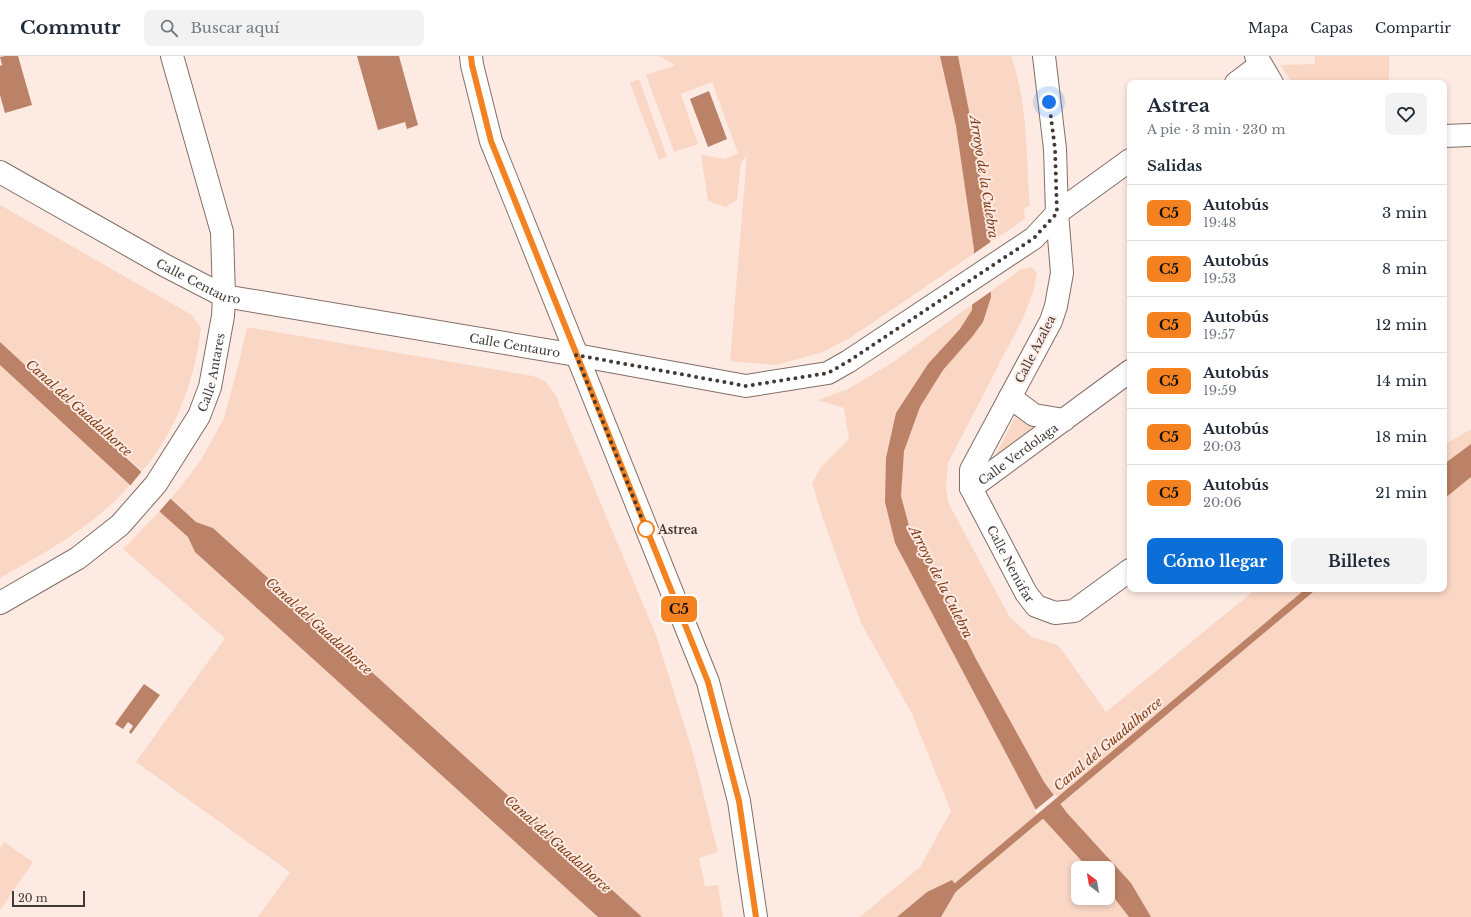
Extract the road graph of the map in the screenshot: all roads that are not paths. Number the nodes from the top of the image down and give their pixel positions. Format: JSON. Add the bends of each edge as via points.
{"nodes":[{"id":1,"x":172,"y":56,"type":"edge"},
{"id":2,"x":471,"y":56,"type":"edge"},
{"id":3,"x":1044,"y":56,"type":"edge"},
{"id":4,"x":1258,"y":61,"type":"edge"},
{"id":5,"x":1239,"y":80,"type":"edge"},
{"id":6,"x":1270,"y":80,"type":"edge"},
{"id":7,"x":1471,"y":135,"type":"edge"},
{"id":8,"x":1447,"y":136,"type":"edge"},
{"id":9,"x":1127,"y":162,"type":"edge"},
{"id":10,"x":0,"y":172,"type":"edge"},
{"id":11,"x":1057,"y":213,"type":"junction"},
{"id":12,"x":224,"y":296,"type":"junction"},
{"id":13,"x":576,"y":355,"type":"junction"},
{"id":14,"x":1127,"y":374,"type":"edge"},
{"id":15,"x":1010,"y":397,"type":"junction"},
{"id":16,"x":1064,"y":420,"type":"junction"},
{"id":17,"x":971,"y":488,"type":"junction"},
{"id":18,"x":1127,"y":572,"type":"edge"},
{"id":19,"x":0,"y":603,"type":"edge"},
{"id":20,"x":756,"y":917,"type":"edge"}],
"edges":[{"from":1,"to":12,"type":"street","name":"Calle Antares","via":[[222,232]]},
{"from":2,"to":13,"type":"street","via":[[491,141]]},
{"from":3,"to":11,"type":"street","name":"Calle Azalea","via":[[1055,149]]},
{"from":4,"to":5,"type":"street"},
{"from":4,"to":6,"type":"street"},
{"from":7,"to":8,"type":"street"},
{"from":9,"to":11,"type":"street","name":"Calle Centauro"},
{"from":10,"to":12,"type":"street","name":"Calle Centauro"},
{"from":11,"to":13,"type":"street","name":"Calle Centauro","via":[[1034,238],[828,373],[746,386]]},
{"from":11,"to":15,"type":"street","name":"Calle Azalea","via":[[1062,273],[1056,306]]},
{"from":12,"to":13,"type":"street","name":"Calle Centauro"},
{"from":12,"to":19,"type":"street","name":"Calle Antares","via":[[223,316],[210,387],[199,416],[156,484],[120,524],[78,558]]},
{"from":13,"to":20,"type":"street","via":[[708,682],[739,801]]},
{"from":14,"to":16,"type":"street","name":"Calle Verdolaga"},
{"from":15,"to":16,"type":"street","name":"Calle Verdolaga","via":[[1034,415]]},
{"from":15,"to":17,"type":"street","name":"Calle Azalea","via":[[971,470]]},
{"from":16,"to":17,"type":"street","name":"Calle Verdolaga"},
{"from":17,"to":18,"type":"street","name":"Calle Nenúfar","via":[[1026,593],[1036,606],[1055,614],[1074,612]]}]}
